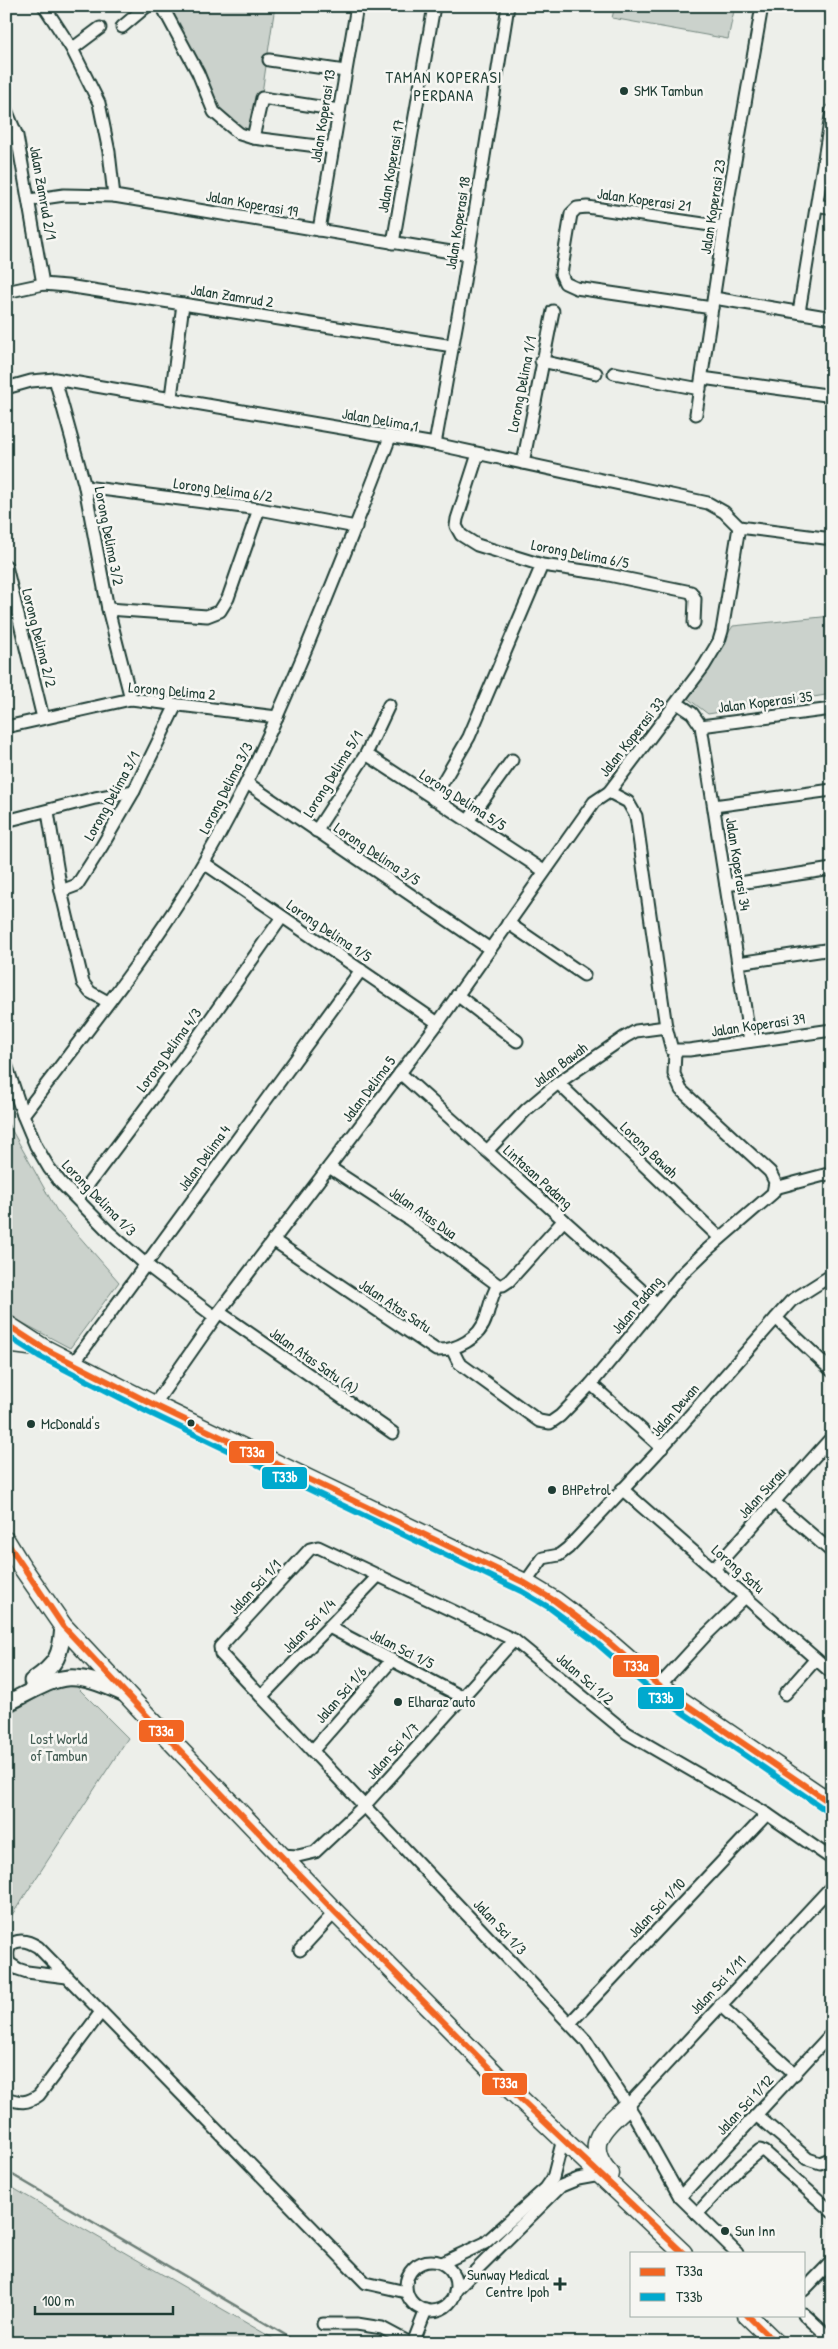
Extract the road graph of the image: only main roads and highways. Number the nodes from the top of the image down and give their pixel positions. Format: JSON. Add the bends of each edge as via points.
{"nodes":[{"id":1,"x":6,"y":1324,"type":"edge"},
{"id":2,"x":6,"y":1343,"type":"edge"},
{"id":3,"x":43,"y":1348,"type":"junction"},
{"id":4,"x":6,"y":1540,"type":"edge"},
{"id":5,"x":63,"y":1626,"type":"junction"},
{"id":6,"x":6,"y":1694,"type":"edge"},
{"id":7,"x":129,"y":1696,"type":"junction"},
{"id":8,"x":6,"y":1704,"type":"edge"},
{"id":9,"x":832,"y":1804,"type":"edge"},
{"id":10,"x":627,"y":2106,"type":"road end"},
{"id":11,"x":655,"y":2225,"type":"junction"},
{"id":12,"x":682,"y":2252,"type":"edge"},
{"id":13,"x":747,"y":2316,"type":"edge"},
{"id":14,"x":776,"y":2343,"type":"edge"}],
"edges":[{"from":1,"to":3,"type":"main road"},
{"from":2,"to":3,"type":"main road"},
{"from":3,"to":9,"type":"main road","via":[[154,1405],[526,1583],[591,1628],[660,1686]]},
{"from":4,"to":5,"type":"main road"},
{"from":5,"to":6,"type":"main road","via":[[62,1648],[48,1671]]},
{"from":5,"to":7,"type":"main road"},
{"from":7,"to":8,"type":"main road","via":[[80,1677],[54,1679]]},
{"from":7,"to":11,"type":"main road","via":[[512,2092]]},
{"from":10,"to":11,"type":"main road","via":[[598,2137],[596,2151],[599,2160]]},
{"from":11,"to":12,"type":"main road"},
{"from":13,"to":14,"type":"main road"}]}
